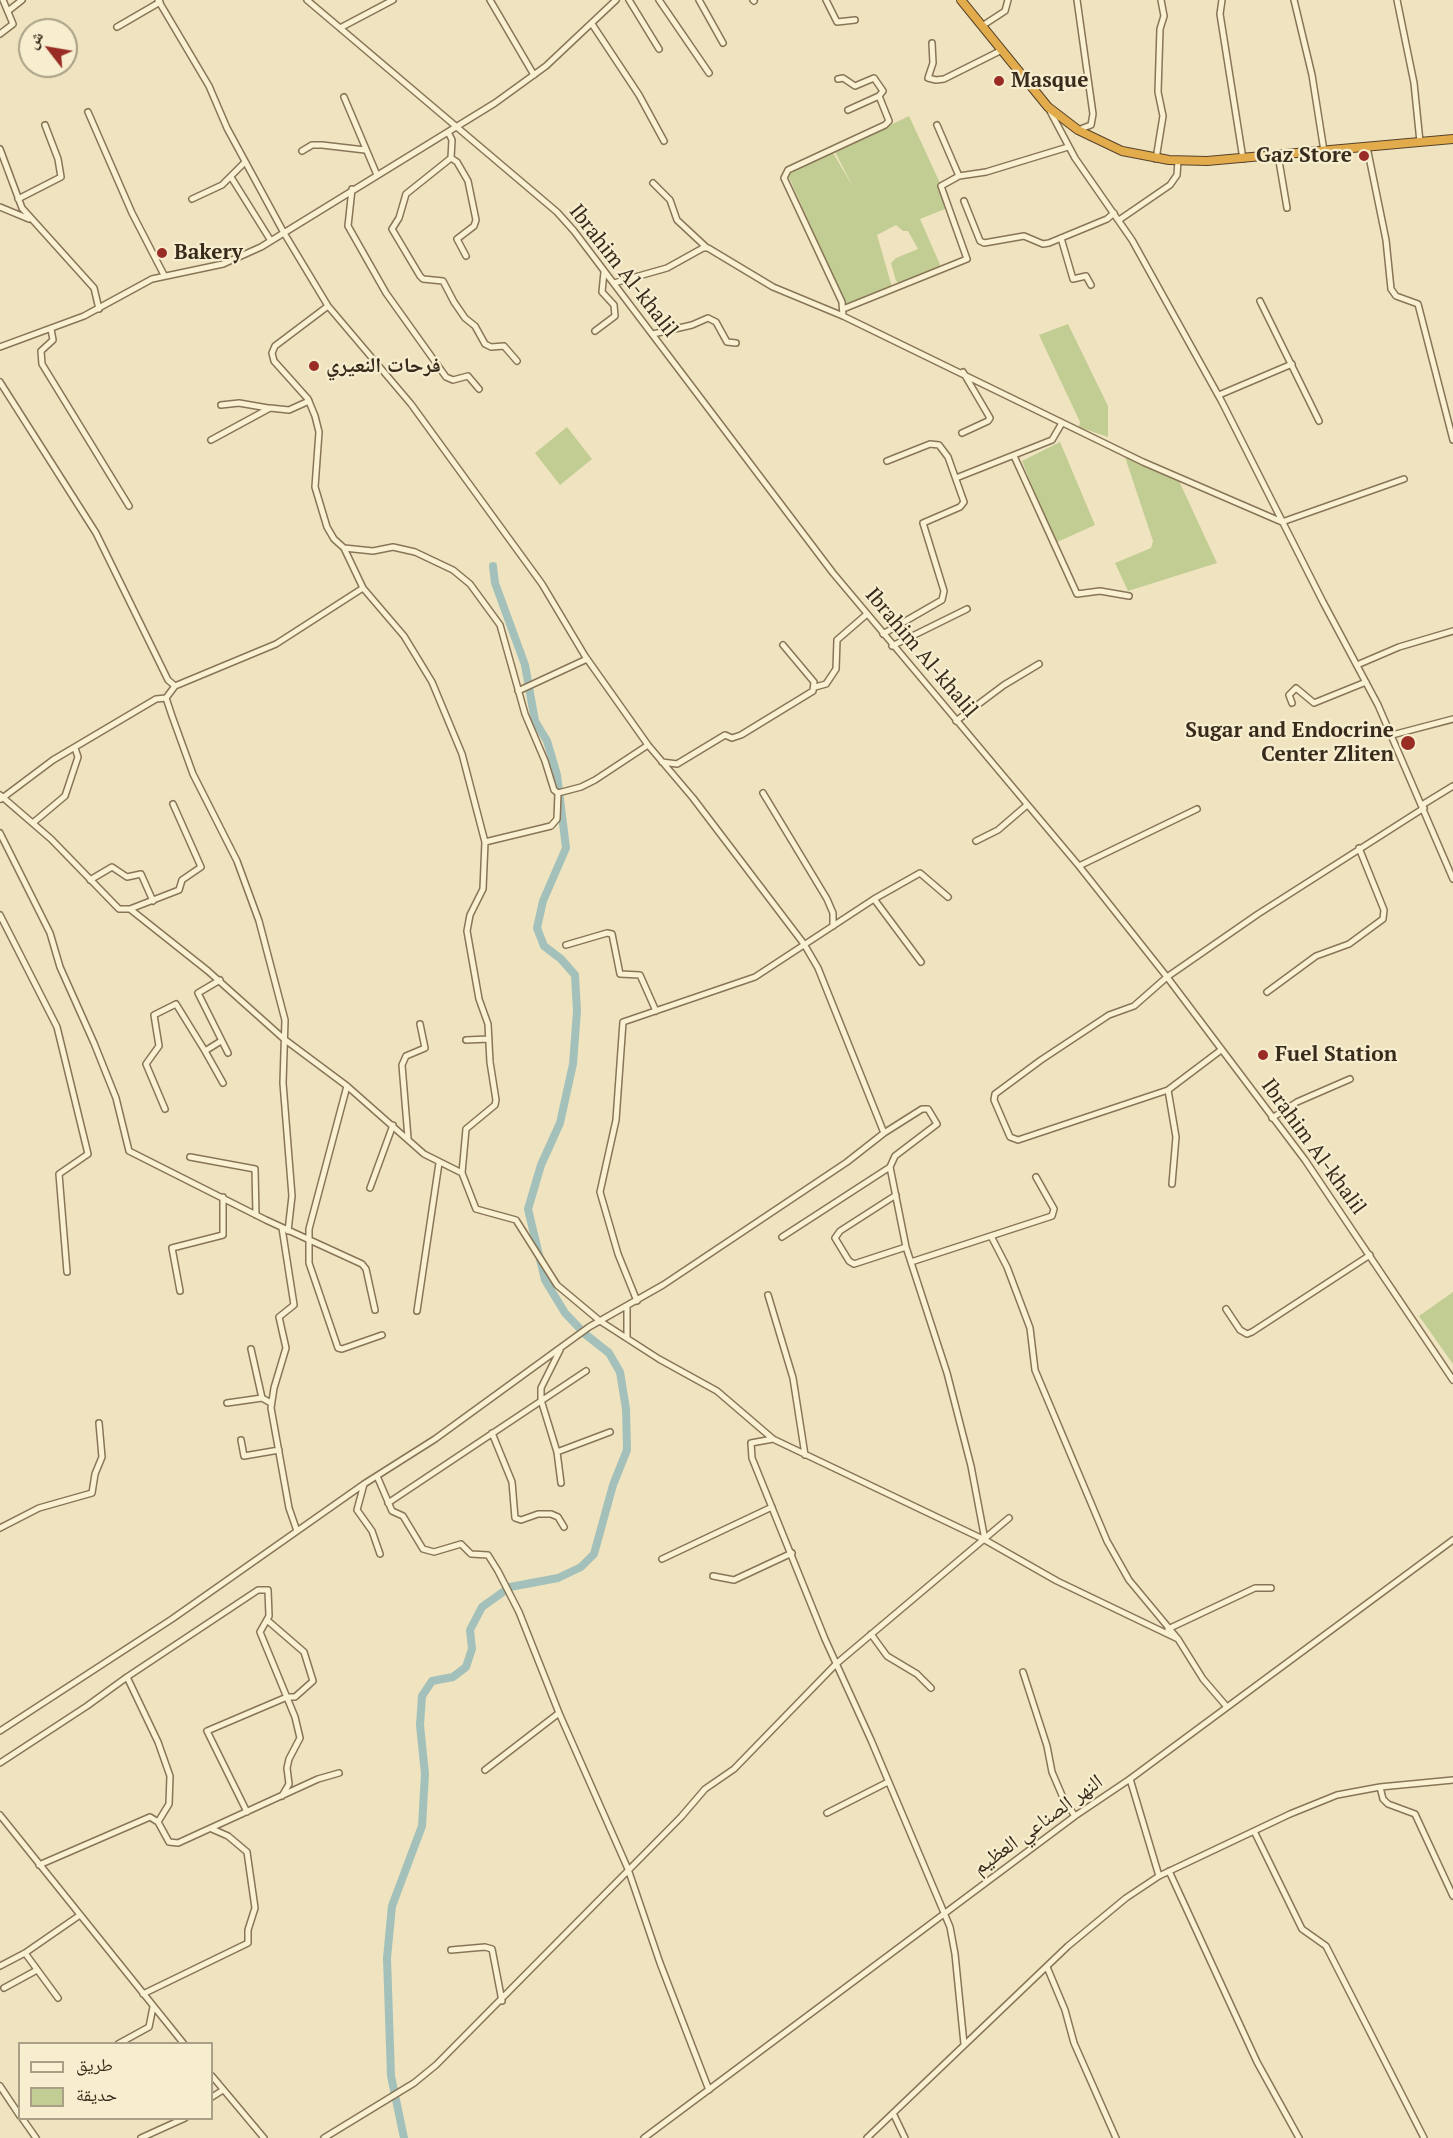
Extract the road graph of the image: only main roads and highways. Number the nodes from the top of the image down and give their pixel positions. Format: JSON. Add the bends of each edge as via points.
{"nodes":[{"id":1,"x":961,"y":0,"type":"edge"},
{"id":2,"x":1453,"y":139,"type":"edge"}],
"edges":[{"from":1,"to":2,"type":"highway","via":[[1048,107],[1078,130],[1122,151],[1178,161],[1243,159]]}]}
